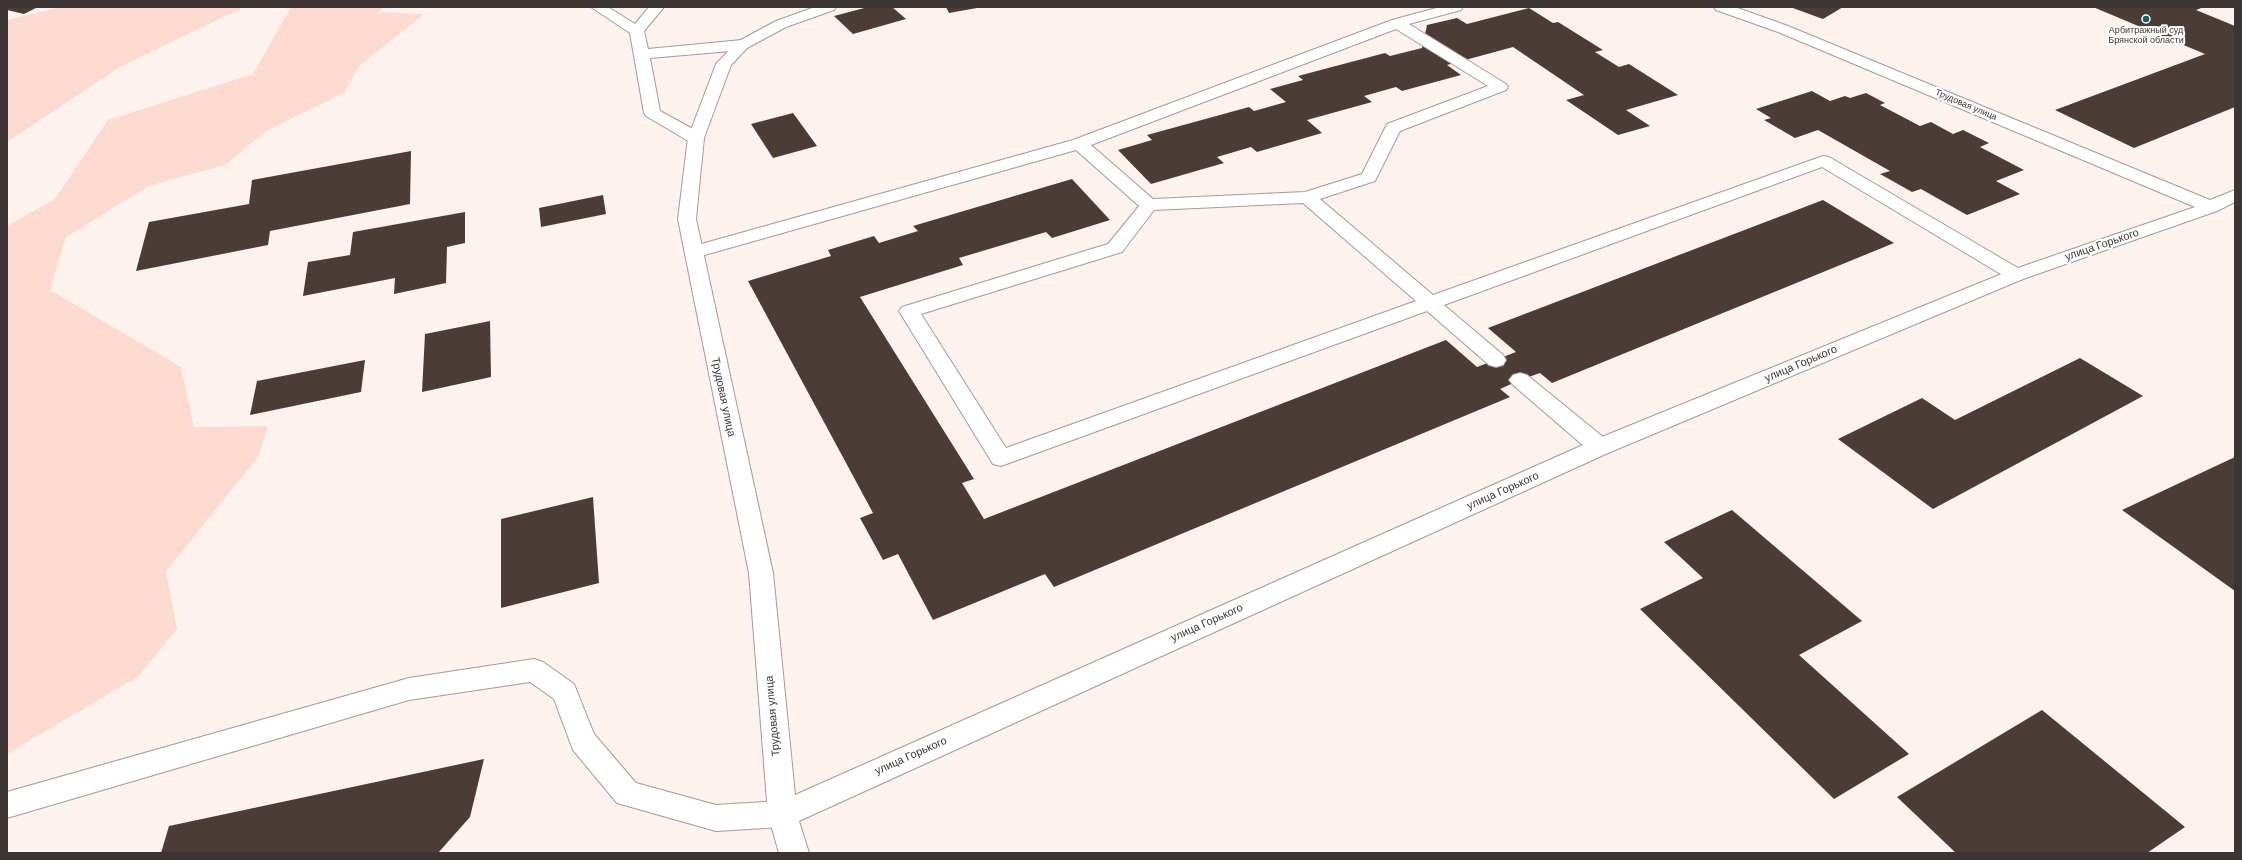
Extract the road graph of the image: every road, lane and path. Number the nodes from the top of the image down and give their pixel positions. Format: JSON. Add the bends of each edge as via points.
{"nodes":[{"id":1,"x":598,"y":7,"type":"edge"},
{"id":2,"x":657,"y":7,"type":"edge"},
{"id":3,"x":829,"y":7,"type":"edge"},
{"id":4,"x":1456,"y":7,"type":"edge"},
{"id":5,"x":1721,"y":7,"type":"edge"},
{"id":6,"x":1397,"y":23,"type":"junction"},
{"id":7,"x":637,"y":31,"type":"junction"},
{"id":8,"x":742,"y":45,"type":"junction"},
{"id":9,"x":641,"y":54,"type":"junction"},
{"id":10,"x":696,"y":138,"type":"junction"},
{"id":11,"x":1079,"y":144,"type":"junction"},
{"id":12,"x":1307,"y":196,"type":"junction"},
{"id":13,"x":2235,"y":196,"type":"edge"},
{"id":14,"x":1149,"y":205,"type":"junction"},
{"id":15,"x":2211,"y":207,"type":"junction"},
{"id":16,"x":694,"y":252,"type":"junction"},
{"id":17,"x":2016,"y":275,"type":"junction"},
{"id":18,"x":1431,"y":304,"type":"junction"},
{"id":19,"x":1496,"y":360,"type":"dead end"},
{"id":20,"x":1520,"y":380,"type":"dead end"},
{"id":21,"x":1600,"y":447,"type":"junction"},
{"id":22,"x":7,"y":805,"type":"edge"},
{"id":23,"x":782,"y":814,"type":"junction"},
{"id":24,"x":794,"y":853,"type":"edge"}],
"edges":[{"from":1,"to":7,"type":"street"},
{"from":2,"to":7,"type":"street"},
{"from":3,"to":8,"type":"street","name":"Трудовая улица","via":[[781,24]]},
{"from":4,"to":6,"type":"street"},
{"from":5,"to":15,"type":"street","name":"Трудовая улица","via":[[1783,29]]},
{"from":6,"to":11,"type":"street"},
{"from":6,"to":12,"type":"street","via":[[1500,87],[1393,128],[1369,176]]},
{"from":7,"to":9,"type":"street"},
{"from":8,"to":9,"type":"street"},
{"from":8,"to":10,"type":"street","name":"Трудовая улица","via":[[724,64]]},
{"from":9,"to":10,"type":"street","via":[[652,113]]},
{"from":10,"to":16,"type":"street","name":"Трудовая улица","via":[[687,219]]},
{"from":11,"to":14,"type":"street"},
{"from":11,"to":16,"type":"street"},
{"from":12,"to":14,"type":"street"},
{"from":12,"to":18,"type":"street"},
{"from":13,"to":15,"type":"street","name":"улица Горького"},
{"from":14,"to":18,"type":"street","via":[[1114,248],[909,311],[1001,458]]},
{"from":15,"to":17,"type":"street","name":"улица Горького"},
{"from":16,"to":23,"type":"street","name":"Трудовая улица","via":[[761,573]]},
{"from":17,"to":18,"type":"street","via":[[1823,161]]},
{"from":17,"to":21,"type":"street","name":"улица Горького"},
{"from":18,"to":19,"type":"street"},
{"from":20,"to":21,"type":"street"},
{"from":21,"to":23,"type":"street","name":"улица Горького"},
{"from":22,"to":23,"type":"street","via":[[409,689],[534,670],[565,692],[583,741],[627,794],[716,818]]},
{"from":23,"to":24,"type":"street","name":"Трудовая улица"}]}
